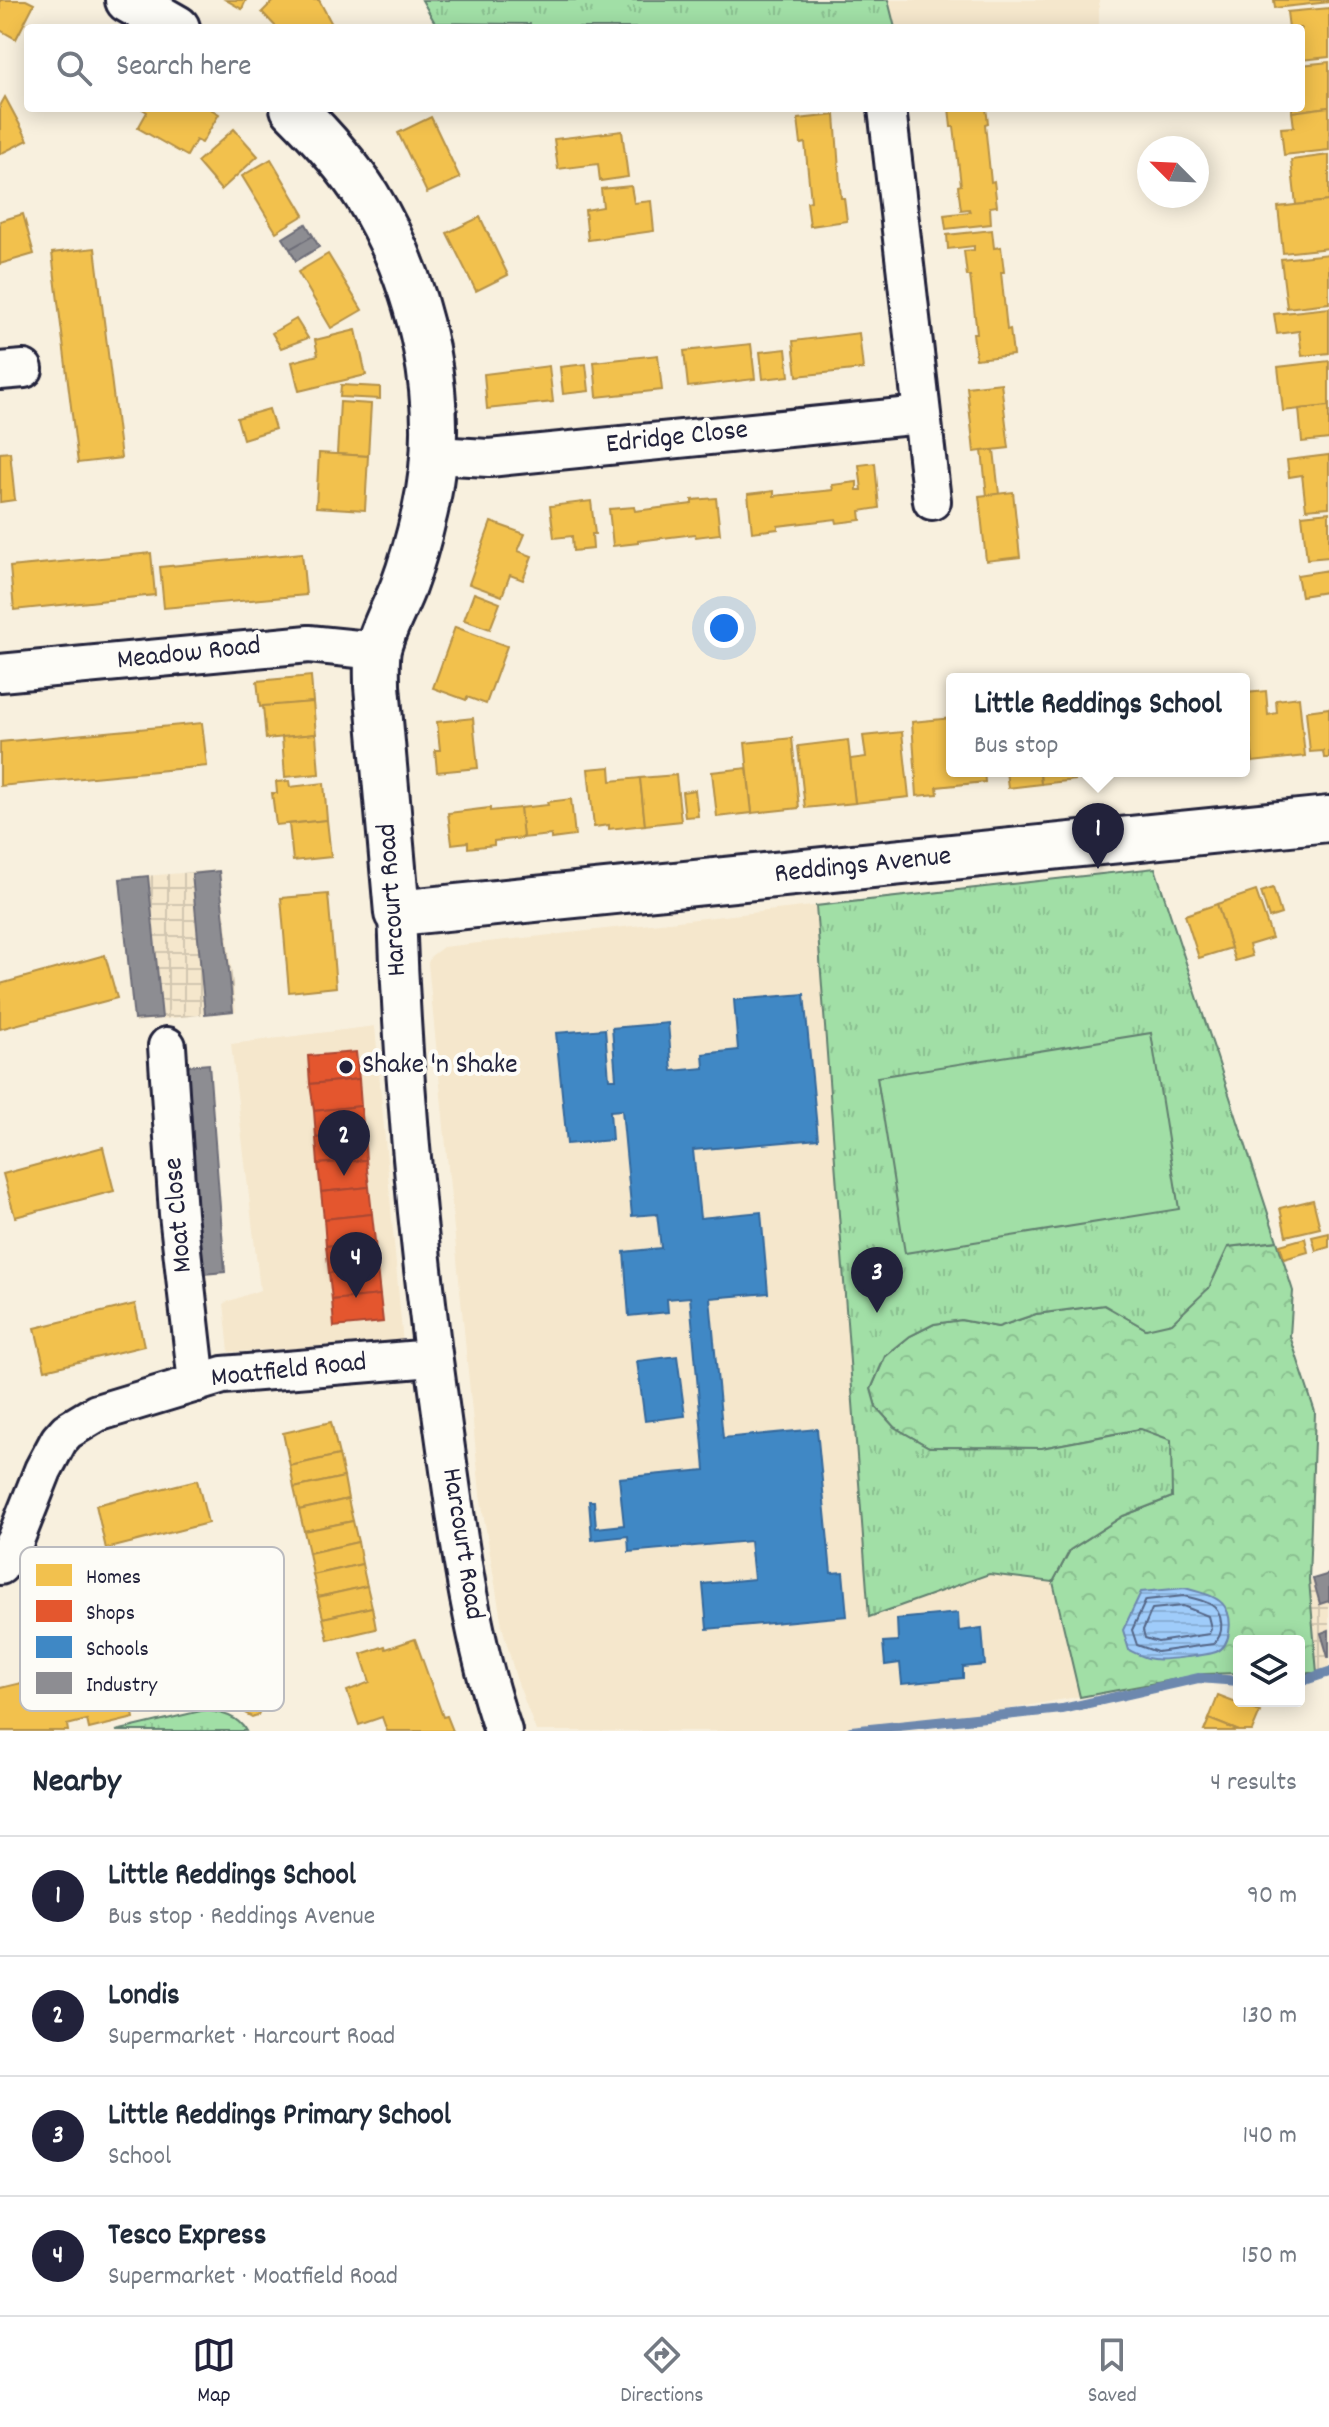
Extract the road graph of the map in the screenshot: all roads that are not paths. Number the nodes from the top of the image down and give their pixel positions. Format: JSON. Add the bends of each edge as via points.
{"nodes":[{"id":1,"x":128,"y":0,"type":"edge"},
{"id":2,"x":170,"y":24,"type":"edge"},
{"id":3,"x":297,"y":112,"type":"edge"},
{"id":4,"x":887,"y":112,"type":"edge"},
{"id":5,"x":921,"y":415,"type":"junction"},
{"id":6,"x":433,"y":455,"type":"junction"},
{"id":7,"x":932,"y":501,"type":"dead end"},
{"id":8,"x":378,"y":651,"type":"junction"},
{"id":9,"x":0,"y":673,"type":"edge"},
{"id":10,"x":1329,"y":819,"type":"edge"},
{"id":11,"x":397,"y":913,"type":"junction"},
{"id":12,"x":167,"y":1046,"type":"dead end"},
{"id":13,"x":433,"y":1358,"type":"junction"},
{"id":14,"x":197,"y":1383,"type":"junction"},
{"id":15,"x":0,"y":1566,"type":"edge"},
{"id":16,"x":503,"y":1731,"type":"edge"}],
"edges":[{"from":1,"to":2,"type":"street"},
{"from":3,"to":6,"type":"street","name":"Harcourt Road","via":[[367,196],[401,266],[426,351]]},
{"from":4,"to":5,"type":"street"},
{"from":5,"to":6,"type":"street","name":"Edridge Close","via":[[489,458]]},
{"from":5,"to":7,"type":"street"},
{"from":6,"to":8,"type":"street","name":"Harcourt Road","via":[[413,560]]},
{"from":8,"to":9,"type":"street","name":"Meadow Road","via":[[309,644]]},
{"from":8,"to":11,"type":"street","name":"Harcourt Road"},
{"from":10,"to":11,"type":"street","name":"Reddings Avenue"},
{"from":11,"to":13,"type":"street","name":"Harcourt Road","via":[[415,1199]]},
{"from":12,"to":14,"type":"street","name":"Moat Close"},
{"from":13,"to":14,"type":"street","name":"Moatfield Road","via":[[223,1375]]},
{"from":13,"to":16,"type":"street","name":"Harcourt Road","via":[[468,1592]]},
{"from":14,"to":15,"type":"street","name":"Moatfield Road","via":[[97,1413],[67,1431]]}]}
